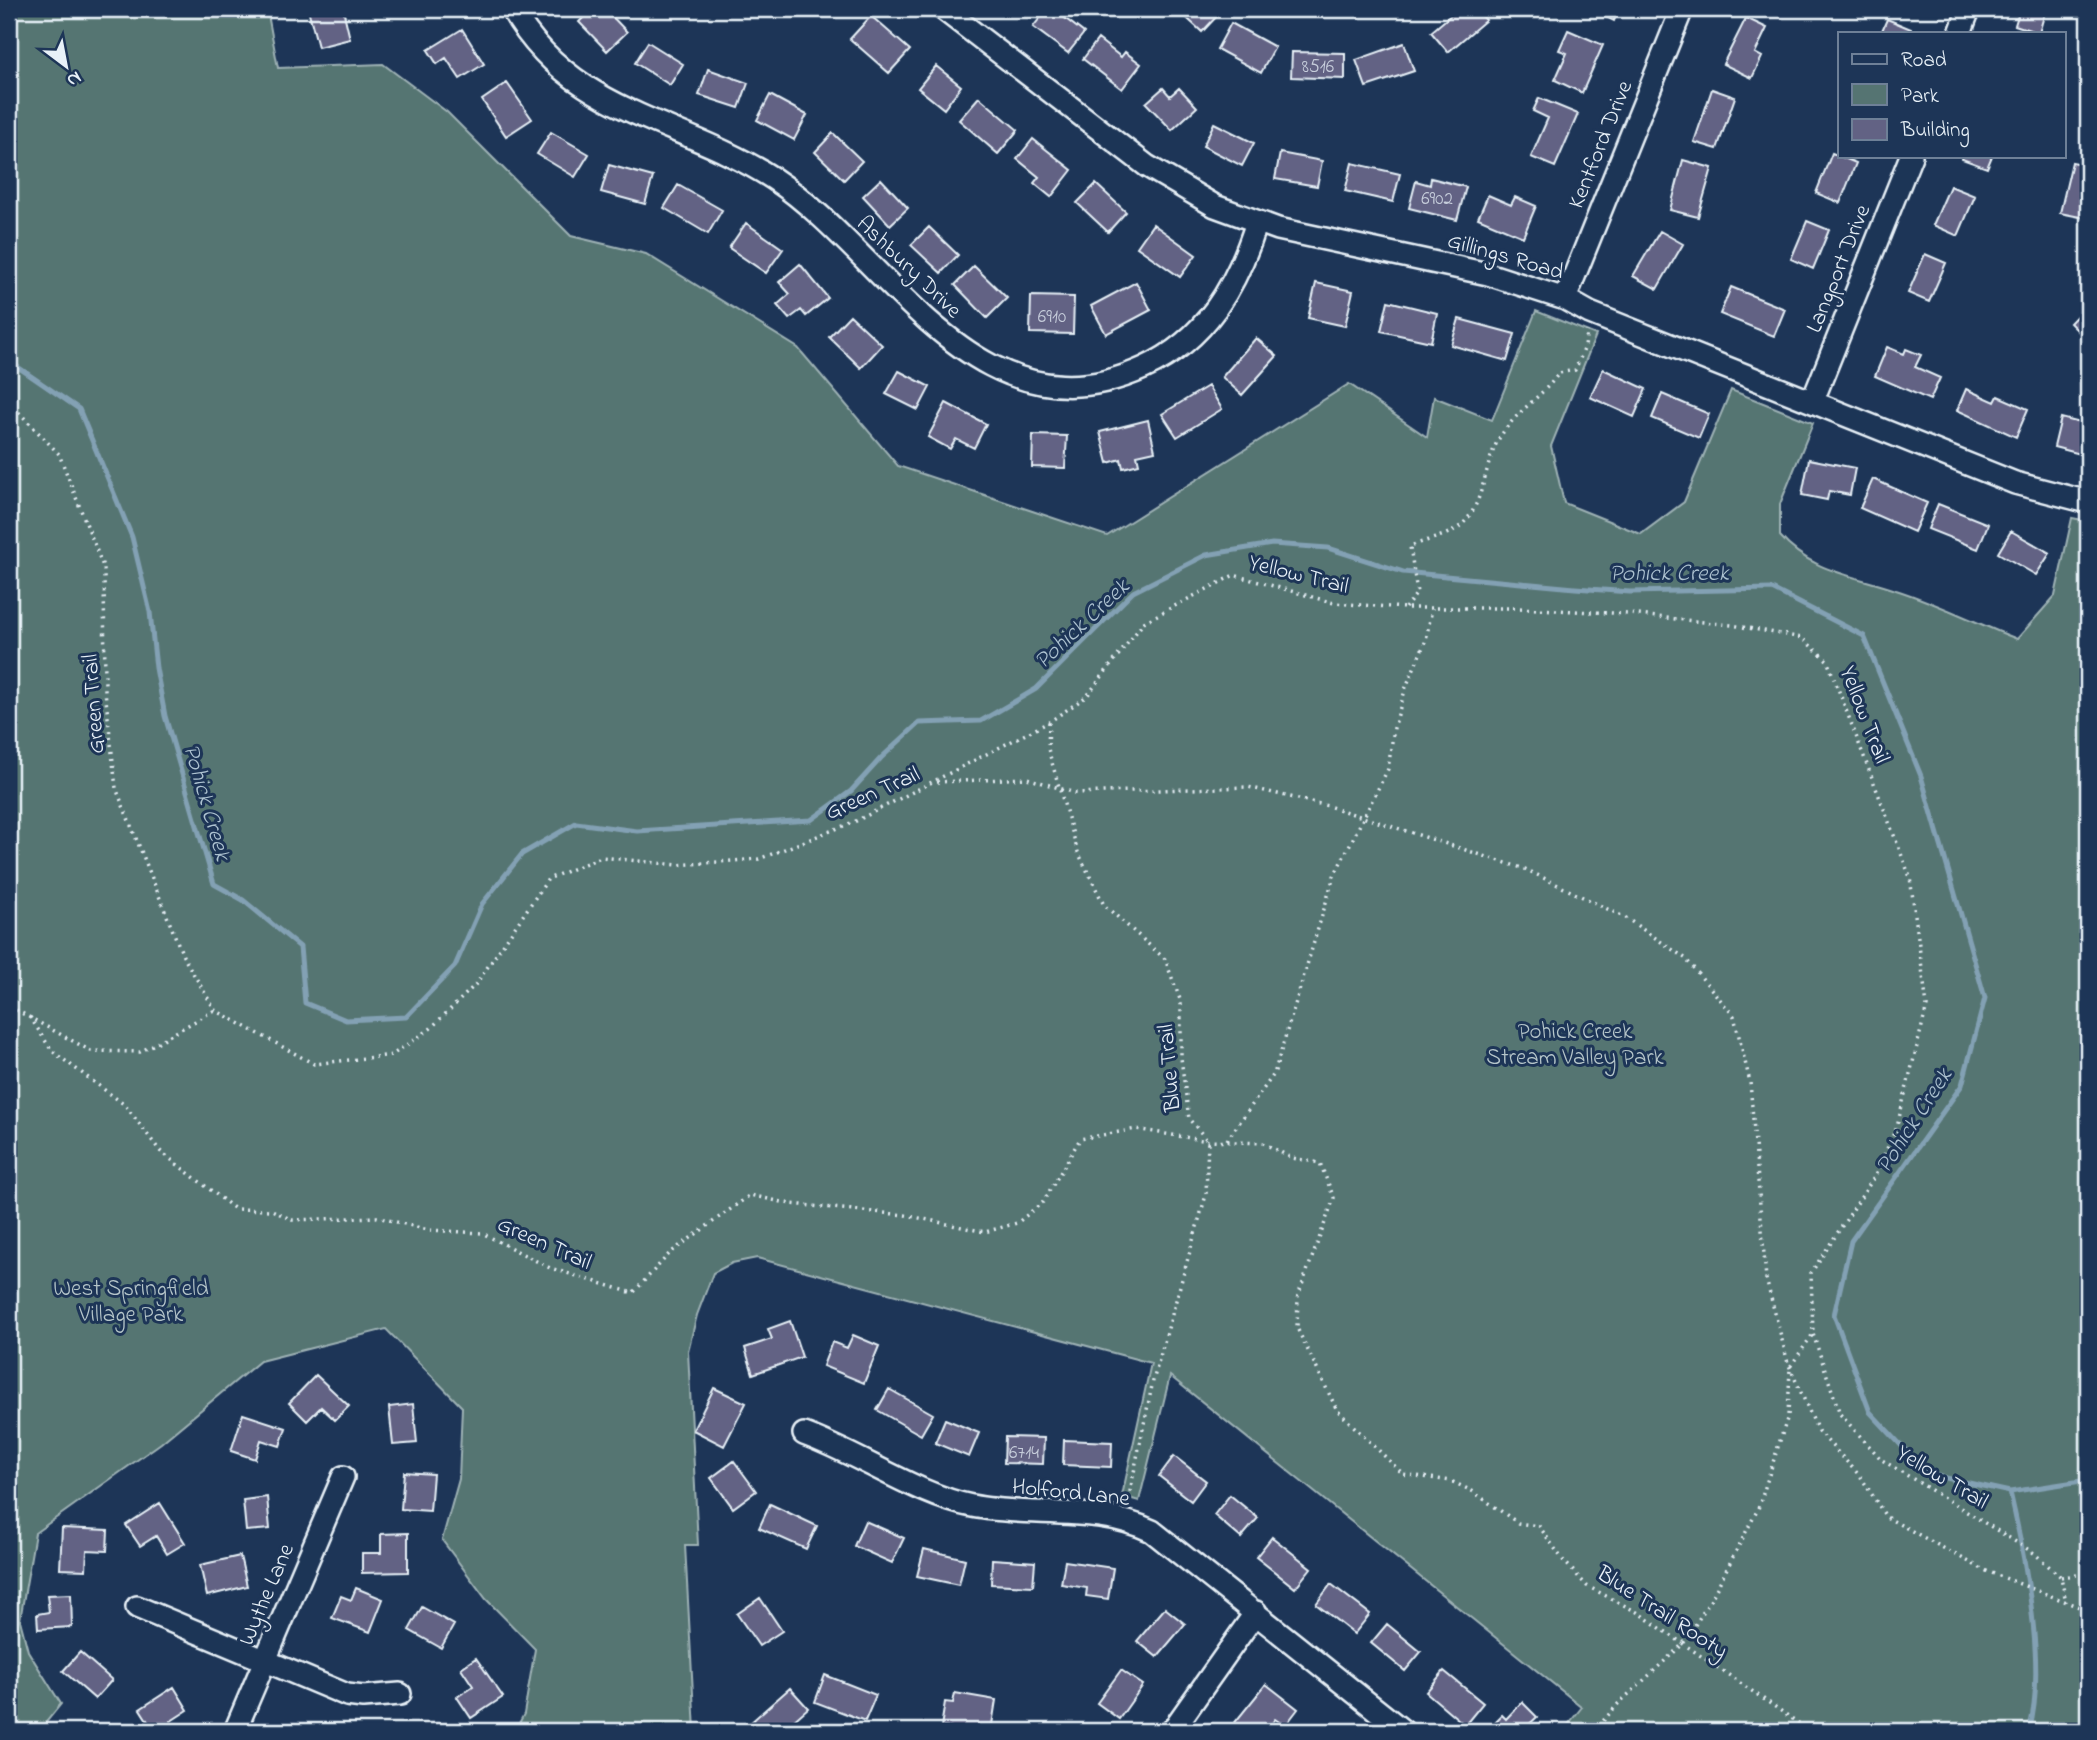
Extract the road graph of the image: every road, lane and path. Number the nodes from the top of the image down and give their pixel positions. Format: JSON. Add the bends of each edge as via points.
{"nodes":[{"id":1,"x":512,"y":9,"type":"edge"},
{"id":2,"x":943,"y":9,"type":"edge"},
{"id":3,"x":1682,"y":9,"type":"edge"},
{"id":4,"x":1969,"y":9,"type":"edge"},
{"id":5,"x":1960,"y":32,"type":"edge"},
{"id":6,"x":1910,"y":158,"type":"edge"},
{"id":7,"x":1257,"y":222,"type":"junction"},
{"id":8,"x":1564,"y":299,"type":"junction"},
{"id":9,"x":1590,"y":313,"type":"junction"},
{"id":10,"x":1813,"y":400,"type":"junction"},
{"id":11,"x":9,"y":402,"type":"edge"},
{"id":12,"x":2088,"y":502,"type":"edge"},
{"id":13,"x":1405,"y":608,"type":"junction"},
{"id":14,"x":1432,"y":609,"type":"junction"},
{"id":15,"x":1049,"y":722,"type":"junction"},
{"id":16,"x":936,"y":782,"type":"junction"},
{"id":17,"x":1061,"y":789,"type":"junction"},
{"id":18,"x":1363,"y":819,"type":"junction"},
{"id":19,"x":9,"y":998,"type":"edge"},
{"id":20,"x":215,"y":1010,"type":"junction"},
{"id":21,"x":30,"y":1017,"type":"junction"},
{"id":22,"x":1227,"y":1140,"type":"junction"},
{"id":23,"x":1208,"y":1141,"type":"junction"},
{"id":24,"x":1813,"y":1334,"type":"junction"},
{"id":25,"x":1790,"y":1367,"type":"junction"},
{"id":26,"x":804,"y":1434,"type":"dead end"},
{"id":27,"x":343,"y":1477,"type":"dead end"},
{"id":28,"x":1123,"y":1519,"type":"junction"},
{"id":29,"x":2062,"y":1577,"type":"junction"},
{"id":30,"x":2088,"y":1581,"type":"edge"},
{"id":31,"x":2066,"y":1602,"type":"junction"},
{"id":32,"x":137,"y":1607,"type":"dead end"},
{"id":33,"x":1256,"y":1612,"type":"junction"},
{"id":34,"x":2088,"y":1615,"type":"edge"},
{"id":35,"x":1683,"y":1644,"type":"junction"},
{"id":36,"x":265,"y":1662,"type":"junction"},
{"id":37,"x":400,"y":1694,"type":"dead end"},
{"id":38,"x":235,"y":1731,"type":"edge"},
{"id":39,"x":1172,"y":1731,"type":"edge"},
{"id":40,"x":1404,"y":1731,"type":"edge"},
{"id":41,"x":1594,"y":1731,"type":"edge"},
{"id":42,"x":1810,"y":1731,"type":"edge"}],
"edges":[{"from":1,"to":7,"type":"street","name":"Ashbury Drive","via":[[542,48],[576,80],[615,106],[725,151],[776,181],[822,218],[949,341],[985,364],[1022,378],[1061,384],[1098,382],[1136,372],[1168,355],[1197,332],[1223,301]]},
{"from":2,"to":7,"type":"street","name":"Gillings Road","via":[[1147,166],[1215,206]]},
{"from":3,"to":8,"type":"street","name":"Kentford Drive"},
{"from":4,"to":5,"type":"street"},
{"from":6,"to":10,"type":"street","name":"Langport Drive"},
{"from":7,"to":8,"type":"street","name":"Gillings Road","via":[[1456,265]]},
{"from":8,"to":9,"type":"street","name":"Gillings Road"},
{"from":9,"to":10,"type":"street","name":"Gillings Road"},
{"from":9,"to":13,"type":"path","via":[[1585,347],[1574,370],[1559,373],[1501,435],[1474,509],[1458,529],[1410,546],[1417,593]]},
{"from":10,"to":12,"type":"street","name":"Gillings Road","via":[[2015,483]]},
{"from":11,"to":20,"type":"path","name":"Green Trail","via":[[59,454],[104,569],[105,691],[117,788],[183,956]]},
{"from":13,"to":14,"type":"path","name":"Yellow Trail"},
{"from":13,"to":15,"type":"path","name":"Yellow Trail","via":[[1334,603],[1234,575],[1144,622],[1087,696]]},
{"from":14,"to":18,"type":"path","via":[[1426,640],[1394,728],[1388,769]]},
{"from":14,"to":24,"type":"path","name":"Yellow Trail","via":[[1519,608],[1732,625],[1802,638],[1827,660],[1910,877],[1927,1006],[1897,1126],[1875,1176],[1811,1273]]},
{"from":15,"to":16,"type":"path","name":"Yellow Trail"},
{"from":15,"to":17,"type":"path","name":"Blue Trail","via":[[1048,749]]},
{"from":16,"to":17,"type":"path","via":[[1027,778]]},
{"from":16,"to":20,"type":"path","name":"Green Trail","via":[[856,821],[759,859],[677,865],[601,856],[548,879],[477,984],[430,1029],[392,1055],[314,1064]]},
{"from":17,"to":18,"type":"path","via":[[1074,793],[1248,787]]},
{"from":17,"to":23,"type":"path","name":"Blue Trail","via":[[1078,852],[1104,905],[1165,959],[1181,1002],[1181,1058],[1189,1119]]},
{"from":18,"to":22,"type":"path","via":[[1334,876],[1274,1074]]},
{"from":18,"to":25,"type":"path","via":[[1525,869],[1626,918],[1685,958],[1734,1016],[1750,1082],[1766,1279]]},
{"from":19,"to":21,"type":"path","name":"Green Trail","via":[[16,1010]]},
{"from":20,"to":21,"type":"path","name":"Green Trail","via":[[139,1052],[92,1051]]},
{"from":21,"to":23,"type":"path","name":"Green Trail","via":[[52,1051],[125,1105],[160,1151],[235,1209],[272,1210],[292,1220],[377,1217],[428,1230],[482,1233],[550,1268],[633,1293],[670,1253],[751,1195],[791,1204],[905,1215],[985,1232],[1017,1223],[1043,1202],[1080,1139],[1136,1129]]},
{"from":22,"to":23,"type":"path","name":"Blue Trail Rooty"},
{"from":22,"to":35,"type":"path","name":"Blue Trail Rooty","via":[[1263,1143],[1292,1158],[1320,1163],[1325,1172],[1334,1198],[1298,1296],[1297,1328],[1337,1410],[1403,1474],[1451,1481],[1518,1523],[1539,1526],[1587,1586],[1637,1612]]},
{"from":23,"to":28,"type":"path","via":[[1206,1195],[1153,1381]]},
{"from":24,"to":25,"type":"path"},
{"from":24,"to":29,"type":"path","name":"Yellow Trail","via":[[1840,1414],[1882,1460],[2021,1545]]},
{"from":25,"to":31,"type":"path","via":[[1818,1432],[1861,1477],[1886,1517],[1984,1570]]},
{"from":25,"to":35,"type":"path","via":[[1788,1416],[1758,1508]]},
{"from":26,"to":28,"type":"street","name":"Holford Lane","via":[[970,1506]]},
{"from":27,"to":36,"type":"street","name":"Wythe Lane"},
{"from":28,"to":33,"type":"street","name":"Holford Lane","via":[[1165,1540]]},
{"from":29,"to":30,"type":"path","via":[[2077,1575]]},
{"from":29,"to":31,"type":"path"},
{"from":31,"to":34,"type":"path"},
{"from":32,"to":36,"type":"street"},
{"from":33,"to":39,"type":"street"},
{"from":33,"to":40,"type":"street","name":"Holford Lane"},
{"from":35,"to":41,"type":"path"},
{"from":35,"to":42,"type":"path","name":"Blue Trail Rooty"},
{"from":36,"to":37,"type":"street","via":[[347,1695]]},
{"from":36,"to":38,"type":"street","name":"Wythe Lane"}]}
